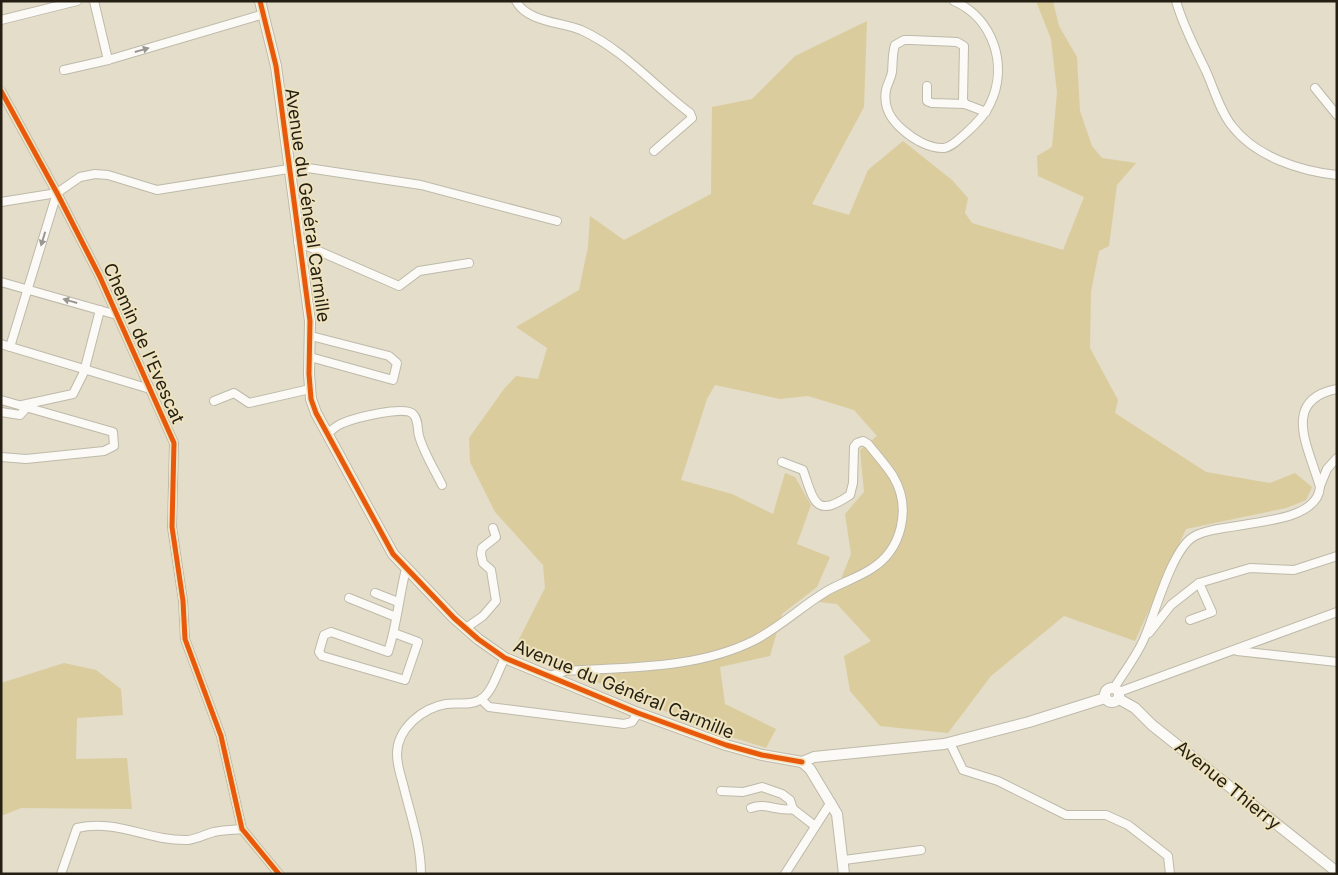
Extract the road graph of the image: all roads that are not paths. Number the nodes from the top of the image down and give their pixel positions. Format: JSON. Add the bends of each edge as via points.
{"nodes":[{"id":1,"x":77,"y":1,"type":"edge"},
{"id":2,"x":94,"y":1,"type":"edge"},
{"id":3,"x":260,"y":1,"type":"edge"},
{"id":4,"x":516,"y":1,"type":"edge"},
{"id":5,"x":954,"y":1,"type":"edge"},
{"id":6,"x":1176,"y":1,"type":"edge"},
{"id":7,"x":264,"y":14,"type":"junction"},
{"id":8,"x":1,"y":20,"type":"edge"},
{"id":9,"x":108,"y":60,"type":"junction"},
{"id":10,"x":64,"y":70,"type":"dead end"},
{"id":11,"x":928,"y":86,"type":"dead end"},
{"id":12,"x":1315,"y":88,"type":"dead end"},
{"id":13,"x":1,"y":92,"type":"edge"},
{"id":14,"x":965,"y":104,"type":"junction"},
{"id":15,"x":986,"y":112,"type":"junction"},
{"id":16,"x":1337,"y":115,"type":"edge"},
{"id":17,"x":654,"y":151,"type":"dead end"},
{"id":18,"x":288,"y":168,"type":"junction"},
{"id":19,"x":1337,"y":175,"type":"edge"},
{"id":20,"x":57,"y":192,"type":"junction"},
{"id":21,"x":1,"y":202,"type":"edge"},
{"id":22,"x":557,"y":220,"type":"dead end"},
{"id":23,"x":298,"y":242,"type":"junction"},
{"id":24,"x":469,"y":263,"type":"dead end"},
{"id":25,"x":1,"y":282,"type":"edge"},
{"id":26,"x":28,"y":290,"type":"junction"},
{"id":27,"x":100,"y":310,"type":"junction"},
{"id":28,"x":117,"y":315,"type":"junction"},
{"id":29,"x":311,"y":336,"type":"junction"},
{"id":30,"x":1,"y":344,"type":"edge"},
{"id":31,"x":10,"y":347,"type":"junction"},
{"id":32,"x":310,"y":357,"type":"junction"},
{"id":33,"x":85,"y":368,"type":"junction"},
{"id":34,"x":150,"y":389,"type":"junction"},
{"id":35,"x":310,"y":389,"type":"junction"},
{"id":36,"x":1337,"y":389,"type":"edge"},
{"id":37,"x":1,"y":400,"type":"edge"},
{"id":38,"x":214,"y":401,"type":"dead end"},
{"id":39,"x":24,"y":407,"type":"junction"},
{"id":40,"x":1,"y":412,"type":"edge"},
{"id":41,"x":327,"y":434,"type":"junction"},
{"id":42,"x":1,"y":457,"type":"edge"},
{"id":43,"x":1337,"y":458,"type":"edge"},
{"id":44,"x":782,"y":462,"type":"dead end"},
{"id":45,"x":442,"y":485,"type":"dead end"},
{"id":46,"x":1320,"y":487,"type":"junction"},
{"id":47,"x":493,"y":528,"type":"dead end"},
{"id":48,"x":1337,"y":556,"type":"edge"},
{"id":49,"x":406,"y":568,"type":"junction"},
{"id":50,"x":1199,"y":583,"type":"junction"},
{"id":51,"x":375,"y":593,"type":"dead end"},
{"id":52,"x":349,"y":598,"type":"dead end"},
{"id":53,"x":398,"y":602,"type":"junction"},
{"id":54,"x":1337,"y":612,"type":"edge"},
{"id":55,"x":396,"y":617,"type":"junction"},
{"id":56,"x":1190,"y":620,"type":"dead end"},
{"id":57,"x":466,"y":628,"type":"junction"},
{"id":58,"x":394,"y":633,"type":"junction"},
{"id":59,"x":1143,"y":640,"type":"junction"},
{"id":60,"x":1234,"y":651,"type":"junction"},
{"id":61,"x":505,"y":658,"type":"junction"},
{"id":62,"x":1337,"y":662,"type":"edge"},
{"id":63,"x":549,"y":676,"type":"junction"},
{"id":64,"x":1117,"y":693,"type":"junction"},
{"id":65,"x":481,"y":699,"type":"junction"},
{"id":66,"x":638,"y":713,"type":"junction"},
{"id":67,"x":950,"y":743,"type":"junction"},
{"id":68,"x":802,"y":762,"type":"junction"},
{"id":69,"x":721,"y":790,"type":"dead end"},
{"id":70,"x":831,"y":802,"type":"junction"},
{"id":71,"x":751,"y":808,"type":"dead end"},
{"id":72,"x":793,"y":809,"type":"junction"},
{"id":73,"x":815,"y":826,"type":"junction"},
{"id":74,"x":242,"y":829,"type":"junction"},
{"id":75,"x":921,"y":850,"type":"dead end"},
{"id":76,"x":844,"y":860,"type":"junction"},
{"id":77,"x":1337,"y":872,"type":"edge"},
{"id":78,"x":61,"y":874,"type":"edge"},
{"id":79,"x":279,"y":874,"type":"edge"},
{"id":80,"x":421,"y":874,"type":"edge"},
{"id":81,"x":785,"y":874,"type":"edge"},
{"id":82,"x":844,"y":874,"type":"edge"},
{"id":83,"x":1170,"y":874,"type":"edge"}],
"edges":[{"from":1,"to":8,"type":"street"},
{"from":2,"to":9,"type":"street"},
{"from":3,"to":7,"type":"street","name":"Avenue du Général Carmille"},
{"from":4,"to":17,"type":"street","via":[[528,12],[582,31],[616,51],[690,113],[692,118]]},
{"from":5,"to":15,"type":"street","via":[[979,18],[995,46],[998,62],[996,87]]},
{"from":6,"to":19,"type":"street","via":[[1228,119],[1239,134],[1260,150],[1300,169]]},
{"from":9,"to":7,"type":"street","one_way":true},
{"from":7,"to":18,"type":"street","name":"Avenue du Général Carmille","via":[[274,56]]},
{"from":9,"to":10,"type":"street"},
{"from":11,"to":14,"type":"street","via":[[927,101],[958,106]]},
{"from":12,"to":16,"type":"street"},
{"from":13,"to":20,"type":"street","name":"Chemin de l'Evescat"},
{"from":14,"to":15,"type":"street"},
{"from":14,"to":15,"type":"street","via":[[965,50],[962,43],[899,42],[894,50],[886,105],[891,118],[906,132],[926,145],[944,148],[953,144]]},
{"from":18,"to":20,"type":"street","via":[[157,190],[95,174],[80,177]]},
{"from":18,"to":22,"type":"street","via":[[301,167],[421,185]]},
{"from":18,"to":23,"type":"street","name":"Avenue du Général Carmille"},
{"from":20,"to":21,"type":"street"},
{"from":20,"to":26,"type":"street","one_way":true},
{"from":20,"to":28,"type":"street","name":"Chemin de l'Evescat"},
{"from":23,"to":24,"type":"street","via":[[399,286],[419,271]]},
{"from":23,"to":29,"type":"street","name":"Avenue du Général Carmille"},
{"from":25,"to":26,"type":"street"},
{"from":27,"to":26,"type":"street","one_way":true},
{"from":26,"to":31,"type":"street"},
{"from":27,"to":28,"type":"street"},
{"from":27,"to":33,"type":"street"},
{"from":28,"to":34,"type":"street","name":"Chemin de l'Evescat"},
{"from":29,"to":32,"type":"street","name":"Avenue du Général Carmille"},
{"from":29,"to":32,"type":"street","via":[[389,356],[397,363],[393,380]]},
{"from":30,"to":31,"type":"street"},
{"from":31,"to":33,"type":"street"},
{"from":32,"to":35,"type":"street","name":"Avenue du Général Carmille"},
{"from":33,"to":34,"type":"street"},
{"from":33,"to":39,"type":"street","via":[[73,394]]},
{"from":34,"to":74,"type":"street","name":"Chemin de l'Evescat","via":[[174,443],[172,528],[186,639],[221,736]]},
{"from":35,"to":38,"type":"street","via":[[250,403],[234,392]]},
{"from":35,"to":41,"type":"street","name":"Avenue du Général Carmille","via":[[313,407]]},
{"from":36,"to":46,"type":"street","via":[[1314,396],[1303,414],[1304,431]]},
{"from":37,"to":39,"type":"street"},
{"from":39,"to":40,"type":"street","via":[[20,415]]},
{"from":39,"to":42,"type":"street","via":[[113,432],[114,446],[104,451],[47,458]]},
{"from":41,"to":45,"type":"street","via":[[342,423],[378,414],[412,412],[427,456]]},
{"from":41,"to":49,"type":"street","name":"Avenue du Général Carmille","via":[[384,540]]},
{"from":43,"to":46,"type":"street"},
{"from":44,"to":63,"type":"street","via":[[803,470],[814,500],[826,507],[834,506],[850,495],[854,447],[863,441],[868,444],[894,477],[902,501],[903,521],[894,546],[872,569],[828,590],[756,639],[735,649],[696,660],[566,671]]},
{"from":46,"to":59,"type":"street","via":[[1315,502],[1306,508],[1262,522],[1203,532],[1187,541],[1177,556]]},
{"from":47,"to":57,"type":"street","via":[[496,536],[482,548],[481,554],[483,563],[491,570],[496,601]]},
{"from":48,"to":50,"type":"street","via":[[1294,570],[1250,568]]},
{"from":49,"to":53,"type":"street"},
{"from":49,"to":57,"type":"street","name":"Avenue du Général Carmille"},
{"from":50,"to":56,"type":"street","via":[[1212,612]]},
{"from":50,"to":59,"type":"street","via":[[1170,605]]},
{"from":51,"to":53,"type":"street"},
{"from":52,"to":55,"type":"street"},
{"from":53,"to":55,"type":"street"},
{"from":54,"to":60,"type":"street"},
{"from":55,"to":58,"type":"street"},
{"from":57,"to":61,"type":"street","name":"Avenue du Général Carmille"},
{"from":58,"to":58,"type":"street","via":[[388,652],[331,632],[324,635],[319,652],[322,656],[404,680],[418,642]]},
{"from":59,"to":64,"type":"street"},
{"from":60,"to":62,"type":"street"},
{"from":60,"to":64,"type":"street"},
{"from":61,"to":63,"type":"street","name":"Avenue du Général Carmille"},
{"from":61,"to":65,"type":"street"},
{"from":63,"to":66,"type":"street","name":"Avenue du Général Carmille"},
{"from":64,"to":67,"type":"street","via":[[1111,703],[1105,698]]},
{"from":64,"to":77,"type":"street","name":"Avenue Thierry","via":[[1152,725]]},
{"from":65,"to":66,"type":"street","via":[[489,707],[624,724],[632,722]]},
{"from":65,"to":80,"type":"street","via":[[472,703],[438,706],[412,722],[399,739],[399,768],[419,848]]},
{"from":66,"to":68,"type":"street","name":"Avenue du Général Carmille","via":[[726,745]]},
{"from":67,"to":68,"type":"street","via":[[814,757]]},
{"from":67,"to":83,"type":"street","via":[[963,770],[998,781],[1066,815],[1106,815],[1128,825],[1168,856]]},
{"from":68,"to":70,"type":"street"},
{"from":69,"to":72,"type":"street","via":[[743,792],[762,787],[790,800]]},
{"from":70,"to":73,"type":"street"},
{"from":70,"to":76,"type":"street","via":[[837,814]]},
{"from":71,"to":72,"type":"street","via":[[761,804]]},
{"from":72,"to":73,"type":"street"},
{"from":73,"to":81,"type":"street"},
{"from":74,"to":78,"type":"street","via":[[190,840],[152,837],[103,824],[77,828]]},
{"from":74,"to":79,"type":"street","name":"Chemin de l'Evescat"},
{"from":75,"to":76,"type":"street"},
{"from":76,"to":82,"type":"street"}]}
